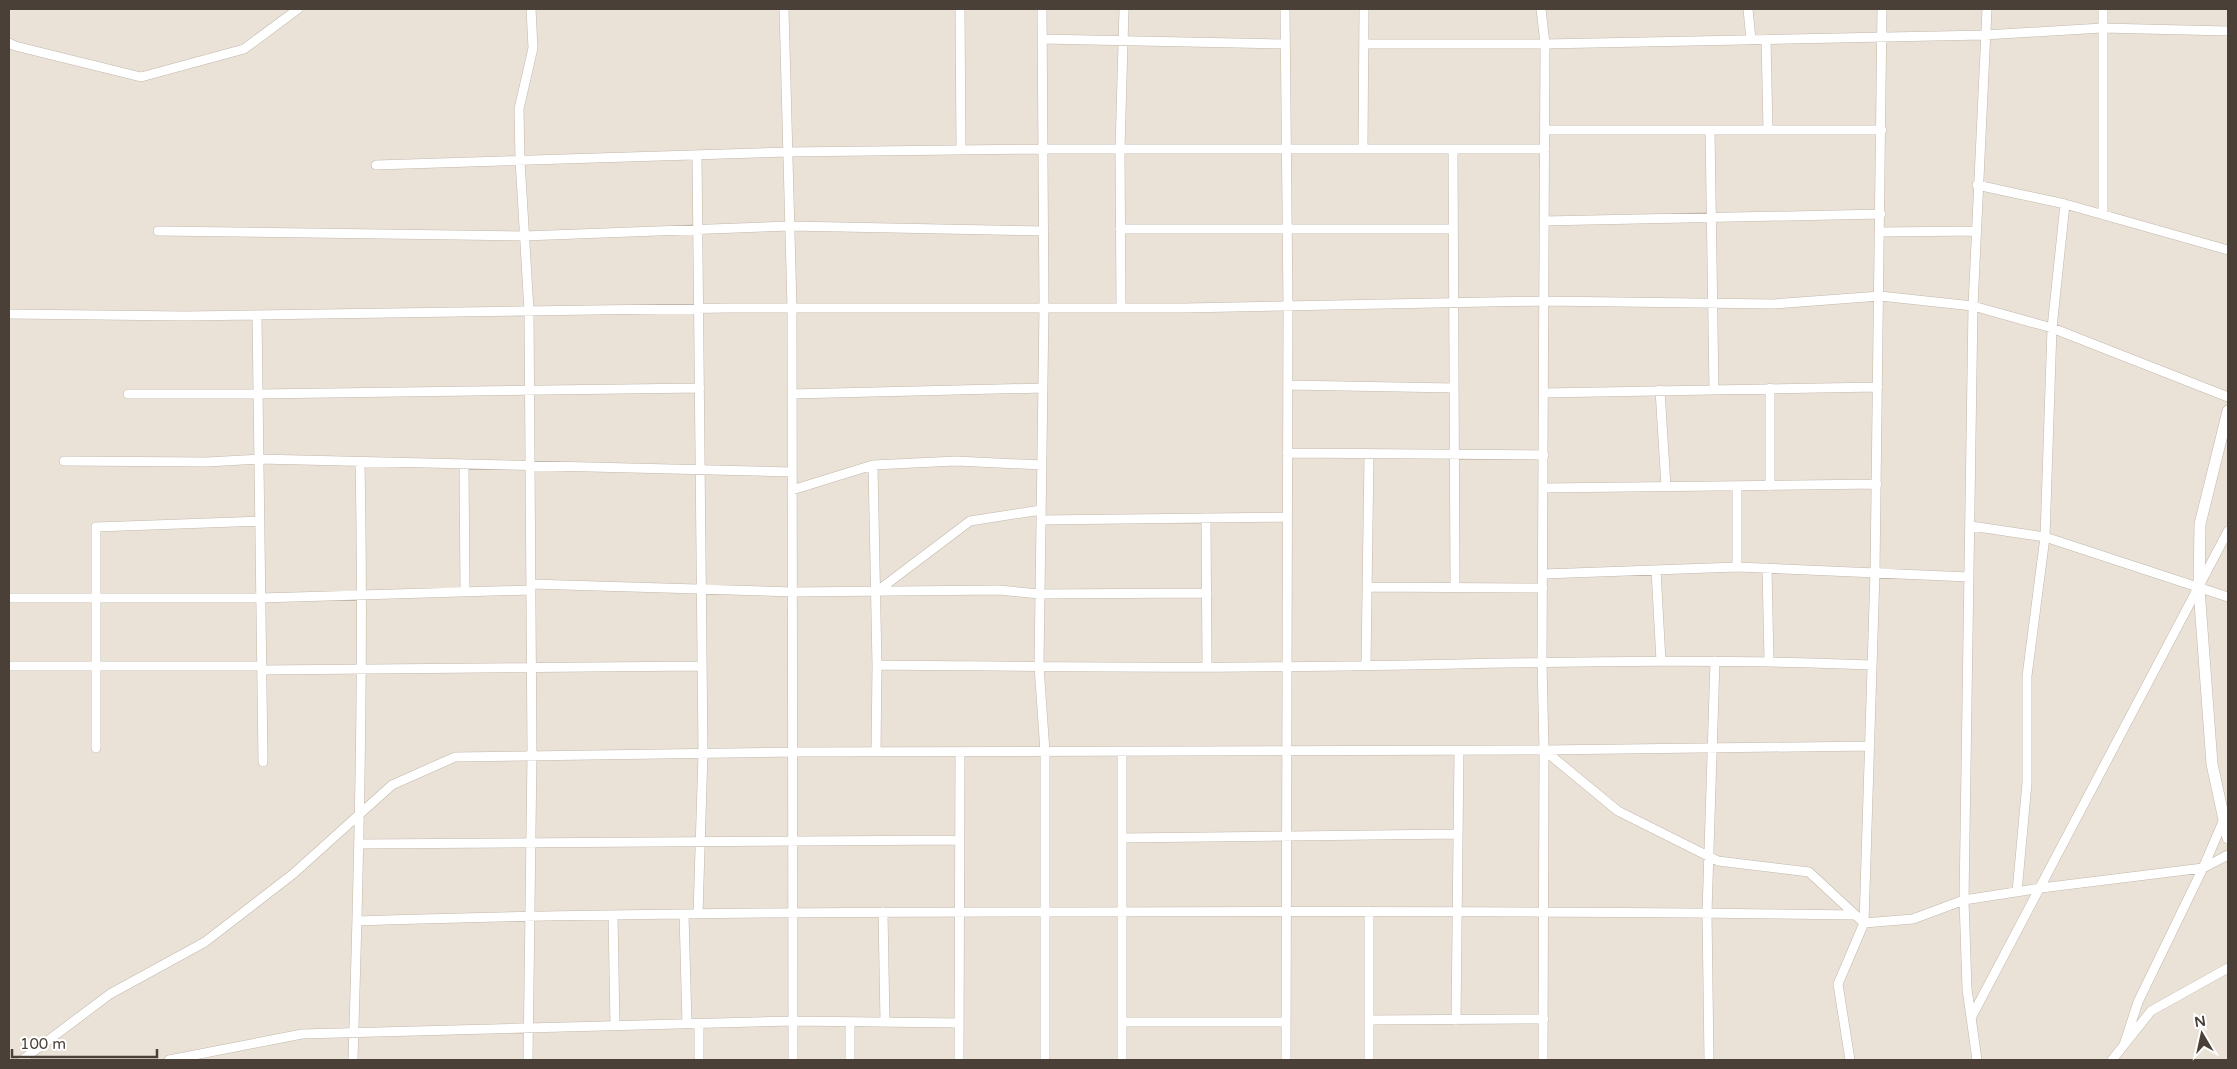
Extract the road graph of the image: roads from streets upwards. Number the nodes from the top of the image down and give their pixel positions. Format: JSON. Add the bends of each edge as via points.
{"nodes":[{"id":1,"x":298,"y":9,"type":"edge"},
{"id":2,"x":531,"y":9,"type":"edge"},
{"id":3,"x":784,"y":9,"type":"edge"},
{"id":4,"x":960,"y":9,"type":"edge"},
{"id":5,"x":1042,"y":9,"type":"edge"},
{"id":6,"x":1124,"y":9,"type":"edge"},
{"id":7,"x":1285,"y":9,"type":"edge"},
{"id":8,"x":1364,"y":9,"type":"edge"},
{"id":9,"x":1541,"y":9,"type":"edge"},
{"id":10,"x":1748,"y":9,"type":"edge"},
{"id":11,"x":1882,"y":9,"type":"edge"},
{"id":12,"x":1986,"y":9,"type":"edge"},
{"id":13,"x":2103,"y":9,"type":"edge"},
{"id":14,"x":2102,"y":28,"type":"junction"},
{"id":15,"x":2228,"y":31,"type":"edge"},
{"id":16,"x":1985,"y":35,"type":"junction"},
{"id":17,"x":1882,"y":37,"type":"junction"},
{"id":18,"x":1042,"y":39,"type":"junction"},
{"id":19,"x":1123,"y":40,"type":"junction"},
{"id":20,"x":1750,"y":40,"type":"junction"},
{"id":21,"x":1766,"y":40,"type":"junction"},
{"id":22,"x":9,"y":43,"type":"edge"},
{"id":23,"x":1285,"y":44,"type":"junction"},
{"id":24,"x":1364,"y":44,"type":"junction"},
{"id":25,"x":1545,"y":44,"type":"junction"},
{"id":26,"x":1545,"y":130,"type":"junction"},
{"id":27,"x":1710,"y":130,"type":"junction"},
{"id":28,"x":1768,"y":130,"type":"junction"},
{"id":29,"x":1882,"y":130,"type":"junction"},
{"id":30,"x":1043,"y":149,"type":"junction"},
{"id":31,"x":1120,"y":149,"type":"junction"},
{"id":32,"x":1286,"y":149,"type":"junction"},
{"id":33,"x":1363,"y":149,"type":"junction"},
{"id":34,"x":1453,"y":149,"type":"junction"},
{"id":35,"x":1545,"y":149,"type":"junction"},
{"id":36,"x":961,"y":150,"type":"junction"},
{"id":37,"x":788,"y":152,"type":"junction"},
{"id":38,"x":696,"y":155,"type":"junction"},
{"id":39,"x":520,"y":160,"type":"junction"},
{"id":40,"x":376,"y":165,"type":"dead end"},
{"id":41,"x":1977,"y":185,"type":"junction"},
{"id":42,"x":2065,"y":204,"type":"junction"},
{"id":43,"x":1881,"y":214,"type":"junction"},
{"id":44,"x":2103,"y":215,"type":"junction"},
{"id":45,"x":1711,"y":217,"type":"junction"},
{"id":46,"x":1544,"y":220,"type":"junction"},
{"id":47,"x":790,"y":226,"type":"junction"},
{"id":48,"x":1120,"y":229,"type":"junction"},
{"id":49,"x":1287,"y":229,"type":"junction"},
{"id":50,"x":1453,"y":229,"type":"junction"},
{"id":51,"x":698,"y":230,"type":"junction"},
{"id":52,"x":158,"y":231,"type":"dead end"},
{"id":53,"x":1044,"y":231,"type":"junction"},
{"id":54,"x":1976,"y":231,"type":"junction"},
{"id":55,"x":1880,"y":232,"type":"junction"},
{"id":56,"x":524,"y":236,"type":"junction"},
{"id":57,"x":2228,"y":250,"type":"edge"},
{"id":58,"x":1880,"y":296,"type":"junction"},
{"id":59,"x":1544,"y":301,"type":"junction"},
{"id":60,"x":1454,"y":303,"type":"junction"},
{"id":61,"x":1713,"y":303,"type":"junction"},
{"id":62,"x":1288,"y":306,"type":"junction"},
{"id":63,"x":1973,"y":306,"type":"junction"},
{"id":64,"x":700,"y":308,"type":"junction"},
{"id":65,"x":792,"y":308,"type":"junction"},
{"id":66,"x":1044,"y":308,"type":"junction"},
{"id":67,"x":1121,"y":308,"type":"junction"},
{"id":68,"x":529,"y":311,"type":"junction"},
{"id":69,"x":9,"y":314,"type":"edge"},
{"id":70,"x":257,"y":315,"type":"junction"},
{"id":71,"x":2052,"y":328,"type":"junction"},
{"id":72,"x":1288,"y":385,"type":"junction"},
{"id":73,"x":1878,"y":387,"type":"junction"},
{"id":74,"x":700,"y":388,"type":"junction"},
{"id":75,"x":1043,"y":388,"type":"junction"},
{"id":76,"x":1454,"y":388,"type":"junction"},
{"id":77,"x":1770,"y":388,"type":"junction"},
{"id":78,"x":1660,"y":390,"type":"junction"},
{"id":79,"x":1714,"y":390,"type":"junction"},
{"id":80,"x":529,"y":391,"type":"junction"},
{"id":81,"x":1544,"y":393,"type":"junction"},
{"id":82,"x":128,"y":394,"type":"dead end"},
{"id":83,"x":258,"y":394,"type":"junction"},
{"id":84,"x":792,"y":394,"type":"junction"},
{"id":85,"x":2228,"y":397,"type":"edge"},
{"id":86,"x":2228,"y":411,"type":"edge"},
{"id":87,"x":1287,"y":453,"type":"junction"},
{"id":88,"x":1369,"y":454,"type":"junction"},
{"id":89,"x":1454,"y":454,"type":"junction"},
{"id":90,"x":1544,"y":455,"type":"junction"},
{"id":91,"x":259,"y":459,"type":"junction"},
{"id":92,"x":64,"y":461,"type":"dead end"},
{"id":93,"x":360,"y":462,"type":"junction"},
{"id":94,"x":464,"y":465,"type":"junction"},
{"id":95,"x":872,"y":465,"type":"junction"},
{"id":96,"x":1042,"y":465,"type":"junction"},
{"id":97,"x":530,"y":466,"type":"junction"},
{"id":98,"x":701,"y":470,"type":"junction"},
{"id":99,"x":792,"y":472,"type":"junction"},
{"id":100,"x":1877,"y":484,"type":"junction"},
{"id":101,"x":1737,"y":486,"type":"junction"},
{"id":102,"x":1770,"y":486,"type":"junction"},
{"id":103,"x":1666,"y":487,"type":"junction"},
{"id":104,"x":1544,"y":488,"type":"junction"},
{"id":105,"x":792,"y":490,"type":"junction"},
{"id":106,"x":1041,"y":510,"type":"junction"},
{"id":107,"x":1287,"y":517,"type":"junction"},
{"id":108,"x":1206,"y":518,"type":"junction"},
{"id":109,"x":1041,"y":520,"type":"junction"},
{"id":110,"x":260,"y":521,"type":"junction"},
{"id":111,"x":1970,"y":526,"type":"junction"},
{"id":112,"x":2228,"y":531,"type":"edge"},
{"id":113,"x":2045,"y":537,"type":"junction"},
{"id":114,"x":1737,"y":567,"type":"junction"},
{"id":115,"x":1767,"y":568,"type":"junction"},
{"id":116,"x":1656,"y":570,"type":"junction"},
{"id":117,"x":1875,"y":572,"type":"junction"},
{"id":118,"x":1544,"y":574,"type":"junction"},
{"id":119,"x":1968,"y":576,"type":"junction"},
{"id":120,"x":531,"y":587,"type":"junction"},
{"id":121,"x":1367,"y":587,"type":"junction"},
{"id":122,"x":1455,"y":588,"type":"junction"},
{"id":123,"x":1543,"y":588,"type":"junction"},
{"id":124,"x":2198,"y":588,"type":"junction"},
{"id":125,"x":702,"y":590,"type":"junction"},
{"id":126,"x":466,"y":592,"type":"junction"},
{"id":127,"x":793,"y":592,"type":"junction"},
{"id":128,"x":876,"y":592,"type":"junction"},
{"id":129,"x":1207,"y":593,"type":"junction"},
{"id":130,"x":1040,"y":594,"type":"junction"},
{"id":131,"x":362,"y":595,"type":"junction"},
{"id":132,"x":2228,"y":597,"type":"edge"},
{"id":133,"x":9,"y":598,"type":"edge"},
{"id":134,"x":96,"y":598,"type":"junction"},
{"id":135,"x":261,"y":598,"type":"junction"},
{"id":136,"x":1661,"y":661,"type":"junction"},
{"id":137,"x":1715,"y":661,"type":"junction"},
{"id":138,"x":1769,"y":661,"type":"junction"},
{"id":139,"x":1542,"y":662,"type":"junction"},
{"id":140,"x":877,"y":665,"type":"junction"},
{"id":141,"x":1366,"y":665,"type":"junction"},
{"id":142,"x":1872,"y":665,"type":"junction"},
{"id":143,"x":9,"y":666,"type":"edge"},
{"id":144,"x":96,"y":666,"type":"junction"},
{"id":145,"x":702,"y":666,"type":"junction"},
{"id":146,"x":1039,"y":666,"type":"junction"},
{"id":147,"x":1286,"y":666,"type":"junction"},
{"id":148,"x":1207,"y":667,"type":"junction"},
{"id":149,"x":262,"y":668,"type":"junction"},
{"id":150,"x":531,"y":668,"type":"junction"},
{"id":151,"x":362,"y":669,"type":"junction"},
{"id":152,"x":1870,"y":746,"type":"junction"},
{"id":153,"x":96,"y":748,"type":"dead end"},
{"id":154,"x":1712,"y":748,"type":"junction"},
{"id":155,"x":1544,"y":750,"type":"junction"},
{"id":156,"x":1286,"y":751,"type":"junction"},
{"id":157,"x":1458,"y":751,"type":"junction"},
{"id":158,"x":793,"y":752,"type":"junction"},
{"id":159,"x":876,"y":752,"type":"junction"},
{"id":160,"x":960,"y":752,"type":"junction"},
{"id":161,"x":1045,"y":752,"type":"junction"},
{"id":162,"x":1122,"y":752,"type":"junction"},
{"id":163,"x":703,"y":753,"type":"junction"},
{"id":164,"x":532,"y":755,"type":"junction"},
{"id":165,"x":263,"y":762,"type":"dead end"},
{"id":166,"x":360,"y":814,"type":"junction"},
{"id":167,"x":2226,"y":814,"type":"edge"},
{"id":168,"x":1458,"y":834,"type":"junction"},
{"id":169,"x":1286,"y":836,"type":"junction"},
{"id":170,"x":1122,"y":838,"type":"junction"},
{"id":171,"x":2228,"y":838,"type":"edge"},
{"id":172,"x":793,"y":840,"type":"junction"},
{"id":173,"x":960,"y":840,"type":"junction"},
{"id":174,"x":700,"y":841,"type":"junction"},
{"id":175,"x":531,"y":843,"type":"junction"},
{"id":176,"x":359,"y":844,"type":"junction"},
{"id":177,"x":2228,"y":856,"type":"edge"},
{"id":178,"x":1709,"y":857,"type":"junction"},
{"id":179,"x":2203,"y":868,"type":"junction"},
{"id":180,"x":2041,"y":888,"type":"junction"},
{"id":181,"x":2017,"y":892,"type":"junction"},
{"id":182,"x":1964,"y":900,"type":"junction"},
{"id":183,"x":1286,"y":911,"type":"junction"},
{"id":184,"x":1369,"y":911,"type":"junction"},
{"id":185,"x":1457,"y":911,"type":"junction"},
{"id":186,"x":1544,"y":911,"type":"junction"},
{"id":187,"x":883,"y":912,"type":"junction"},
{"id":188,"x":959,"y":912,"type":"junction"},
{"id":189,"x":1045,"y":912,"type":"junction"},
{"id":190,"x":1122,"y":912,"type":"junction"},
{"id":191,"x":793,"y":913,"type":"junction"},
{"id":192,"x":1707,"y":913,"type":"junction"},
{"id":193,"x":684,"y":914,"type":"junction"},
{"id":194,"x":698,"y":914,"type":"junction"},
{"id":195,"x":530,"y":915,"type":"junction"},
{"id":196,"x":614,"y":915,"type":"junction"},
{"id":197,"x":1855,"y":915,"type":"junction"},
{"id":198,"x":357,"y":921,"type":"junction"},
{"id":199,"x":1864,"y":923,"type":"junction"},
{"id":200,"x":2228,"y":968,"type":"edge"},
{"id":201,"x":1971,"y":1018,"type":"junction"},
{"id":202,"x":1544,"y":1019,"type":"junction"},
{"id":203,"x":1369,"y":1020,"type":"junction"},
{"id":204,"x":1456,"y":1020,"type":"junction"},
{"id":205,"x":792,"y":1021,"type":"junction"},
{"id":206,"x":850,"y":1022,"type":"junction"},
{"id":207,"x":885,"y":1022,"type":"junction"},
{"id":208,"x":959,"y":1022,"type":"junction"},
{"id":209,"x":1122,"y":1022,"type":"junction"},
{"id":210,"x":1286,"y":1022,"type":"junction"},
{"id":211,"x":687,"y":1024,"type":"junction"},
{"id":212,"x":699,"y":1024,"type":"junction"},
{"id":213,"x":615,"y":1026,"type":"junction"},
{"id":214,"x":528,"y":1028,"type":"junction"},
{"id":215,"x":354,"y":1033,"type":"junction"},
{"id":216,"x":2124,"y":1045,"type":"junction"},
{"id":217,"x":22,"y":1060,"type":"edge"},
{"id":218,"x":169,"y":1060,"type":"edge"},
{"id":219,"x":353,"y":1060,"type":"edge"},
{"id":220,"x":528,"y":1060,"type":"edge"},
{"id":221,"x":699,"y":1060,"type":"edge"},
{"id":222,"x":793,"y":1060,"type":"edge"},
{"id":223,"x":850,"y":1060,"type":"edge"},
{"id":224,"x":959,"y":1060,"type":"edge"},
{"id":225,"x":1045,"y":1060,"type":"edge"},
{"id":226,"x":1122,"y":1060,"type":"edge"},
{"id":227,"x":1286,"y":1060,"type":"edge"},
{"id":228,"x":1369,"y":1060,"type":"edge"},
{"id":229,"x":1544,"y":1060,"type":"edge"},
{"id":230,"x":1709,"y":1060,"type":"edge"},
{"id":231,"x":1850,"y":1060,"type":"edge"},
{"id":232,"x":1977,"y":1060,"type":"edge"},
{"id":233,"x":2112,"y":1060,"type":"edge"}],
"edges":[{"from":1,"to":22,"type":"street","via":[[244,49],[142,77]]},
{"from":2,"to":39,"type":"street","via":[[533,48],[519,110]]},
{"from":3,"to":37,"type":"street"},
{"from":4,"to":36,"type":"street"},
{"from":5,"to":18,"type":"street"},
{"from":6,"to":19,"type":"street"},
{"from":7,"to":23,"type":"street"},
{"from":8,"to":24,"type":"street"},
{"from":9,"to":25,"type":"street"},
{"from":10,"to":20,"type":"street"},
{"from":11,"to":17,"type":"street"},
{"from":12,"to":16,"type":"street"},
{"from":13,"to":14,"type":"street"},
{"from":14,"to":15,"type":"street"},
{"from":14,"to":16,"type":"street"},
{"from":14,"to":44,"type":"street"},
{"from":16,"to":17,"type":"street"},
{"from":16,"to":41,"type":"street"},
{"from":17,"to":21,"type":"street"},
{"from":17,"to":29,"type":"street"},
{"from":18,"to":19,"type":"street"},
{"from":18,"to":30,"type":"street"},
{"from":19,"to":23,"type":"street"},
{"from":19,"to":31,"type":"street"},
{"from":20,"to":21,"type":"street"},
{"from":20,"to":25,"type":"street"},
{"from":21,"to":28,"type":"street"},
{"from":23,"to":32,"type":"street"},
{"from":24,"to":25,"type":"street"},
{"from":24,"to":33,"type":"street"},
{"from":25,"to":26,"type":"street"},
{"from":26,"to":27,"type":"street"},
{"from":26,"to":35,"type":"street"},
{"from":27,"to":28,"type":"street"},
{"from":27,"to":45,"type":"street"},
{"from":28,"to":29,"type":"street"},
{"from":29,"to":43,"type":"street"},
{"from":30,"to":31,"type":"street"},
{"from":30,"to":36,"type":"street"},
{"from":30,"to":53,"type":"street"},
{"from":31,"to":32,"type":"street"},
{"from":31,"to":48,"type":"street"},
{"from":32,"to":33,"type":"street"},
{"from":32,"to":49,"type":"street"},
{"from":33,"to":34,"type":"street"},
{"from":34,"to":35,"type":"street"},
{"from":34,"to":50,"type":"street"},
{"from":35,"to":46,"type":"street"},
{"from":36,"to":37,"type":"street"},
{"from":37,"to":38,"type":"street"},
{"from":37,"to":47,"type":"street"},
{"from":38,"to":39,"type":"street"},
{"from":38,"to":51,"type":"street"},
{"from":39,"to":40,"type":"street"},
{"from":39,"to":56,"type":"street"},
{"from":41,"to":42,"type":"street"},
{"from":41,"to":54,"type":"street"},
{"from":42,"to":44,"type":"street"},
{"from":42,"to":71,"type":"street"},
{"from":43,"to":45,"type":"street"},
{"from":43,"to":55,"type":"street"},
{"from":44,"to":57,"type":"street"},
{"from":45,"to":46,"type":"street"},
{"from":45,"to":61,"type":"street"},
{"from":46,"to":59,"type":"street"},
{"from":47,"to":51,"type":"street"},
{"from":47,"to":53,"type":"street"},
{"from":47,"to":65,"type":"street"},
{"from":48,"to":49,"type":"street"},
{"from":48,"to":67,"type":"street"},
{"from":49,"to":50,"type":"street"},
{"from":49,"to":62,"type":"street"},
{"from":50,"to":60,"type":"street"},
{"from":51,"to":56,"type":"street"},
{"from":51,"to":64,"type":"street"},
{"from":52,"to":56,"type":"street"},
{"from":53,"to":66,"type":"street"},
{"from":54,"to":55,"type":"street"},
{"from":54,"to":63,"type":"street"},
{"from":55,"to":58,"type":"street"},
{"from":56,"to":68,"type":"street"},
{"from":58,"to":61,"type":"street","via":[[1773,304]]},
{"from":58,"to":63,"type":"street"},
{"from":58,"to":73,"type":"street"},
{"from":59,"to":60,"type":"street"},
{"from":59,"to":61,"type":"street"},
{"from":59,"to":81,"type":"street"},
{"from":60,"to":62,"type":"street"},
{"from":60,"to":76,"type":"street"},
{"from":61,"to":79,"type":"street"},
{"from":62,"to":67,"type":"street"},
{"from":62,"to":72,"type":"street"},
{"from":63,"to":71,"type":"street"},
{"from":63,"to":111,"type":"street"},
{"from":64,"to":65,"type":"street"},
{"from":64,"to":68,"type":"street"},
{"from":64,"to":74,"type":"street"},
{"from":65,"to":66,"type":"street"},
{"from":65,"to":84,"type":"street"},
{"from":66,"to":67,"type":"street"},
{"from":66,"to":75,"type":"street"},
{"from":68,"to":70,"type":"street"},
{"from":68,"to":80,"type":"street"},
{"from":69,"to":70,"type":"street"},
{"from":70,"to":83,"type":"street"},
{"from":71,"to":85,"type":"street"},
{"from":71,"to":113,"type":"street"},
{"from":72,"to":76,"type":"street"},
{"from":72,"to":87,"type":"street"},
{"from":73,"to":77,"type":"street"},
{"from":73,"to":100,"type":"street"},
{"from":74,"to":80,"type":"street"},
{"from":74,"to":98,"type":"street"},
{"from":75,"to":84,"type":"street"},
{"from":75,"to":96,"type":"street"},
{"from":76,"to":89,"type":"street"},
{"from":77,"to":79,"type":"street"},
{"from":77,"to":102,"type":"street"},
{"from":78,"to":79,"type":"street"},
{"from":78,"to":81,"type":"street"},
{"from":78,"to":103,"type":"street"},
{"from":80,"to":83,"type":"street"},
{"from":80,"to":97,"type":"street"},
{"from":81,"to":90,"type":"street"},
{"from":82,"to":83,"type":"street"},
{"from":83,"to":91,"type":"street"},
{"from":84,"to":99,"type":"street"},
{"from":86,"to":124,"type":"street","via":[[2200,524]]},
{"from":87,"to":88,"type":"street"},
{"from":87,"to":107,"type":"street"},
{"from":88,"to":89,"type":"street"},
{"from":88,"to":121,"type":"street"},
{"from":89,"to":90,"type":"street"},
{"from":89,"to":122,"type":"street"},
{"from":90,"to":104,"type":"street"},
{"from":91,"to":92,"type":"street"},
{"from":91,"to":93,"type":"street"},
{"from":91,"to":110,"type":"street"},
{"from":93,"to":94,"type":"street"},
{"from":93,"to":131,"type":"street"},
{"from":94,"to":97,"type":"street"},
{"from":94,"to":126,"type":"street"},
{"from":95,"to":96,"type":"street","via":[[956,461]]},
{"from":95,"to":105,"type":"street"},
{"from":95,"to":128,"type":"street"},
{"from":96,"to":106,"type":"street"},
{"from":97,"to":98,"type":"street"},
{"from":97,"to":120,"type":"street"},
{"from":98,"to":99,"type":"street"},
{"from":98,"to":125,"type":"street"},
{"from":99,"to":105,"type":"street"},
{"from":100,"to":102,"type":"street"},
{"from":100,"to":117,"type":"street"},
{"from":101,"to":102,"type":"street"},
{"from":101,"to":103,"type":"street"},
{"from":101,"to":114,"type":"street"},
{"from":103,"to":104,"type":"street"},
{"from":104,"to":118,"type":"street"},
{"from":105,"to":127,"type":"street"},
{"from":106,"to":109,"type":"street"},
{"from":106,"to":128,"type":"street","via":[[970,521]]},
{"from":107,"to":108,"type":"street"},
{"from":107,"to":147,"type":"street"},
{"from":108,"to":109,"type":"street"},
{"from":108,"to":129,"type":"street"},
{"from":109,"to":130,"type":"street"},
{"from":110,"to":134,"type":"street","via":[[96,527]]},
{"from":110,"to":135,"type":"street"},
{"from":111,"to":113,"type":"street"},
{"from":111,"to":119,"type":"street"},
{"from":112,"to":124,"type":"street"},
{"from":113,"to":124,"type":"street"},
{"from":113,"to":181,"type":"street","via":[[2026,676],[2027,783]]},
{"from":114,"to":115,"type":"street"},
{"from":114,"to":116,"type":"street"},
{"from":115,"to":117,"type":"street"},
{"from":115,"to":138,"type":"street"},
{"from":116,"to":118,"type":"street"},
{"from":116,"to":136,"type":"street"},
{"from":117,"to":119,"type":"street"},
{"from":117,"to":142,"type":"street"},
{"from":118,"to":123,"type":"street"},
{"from":119,"to":182,"type":"street"},
{"from":120,"to":125,"type":"street"},
{"from":120,"to":126,"type":"street"},
{"from":120,"to":150,"type":"street"},
{"from":121,"to":122,"type":"street"},
{"from":121,"to":141,"type":"street"},
{"from":122,"to":123,"type":"street"},
{"from":123,"to":139,"type":"street"},
{"from":124,"to":132,"type":"street"},
{"from":124,"to":167,"type":"street","via":[[2212,764]]},
{"from":124,"to":180,"type":"street"},
{"from":125,"to":127,"type":"street"},
{"from":125,"to":145,"type":"street"},
{"from":126,"to":131,"type":"street"},
{"from":127,"to":128,"type":"street"},
{"from":127,"to":158,"type":"street"},
{"from":128,"to":130,"type":"street","via":[[998,590]]},
{"from":128,"to":140,"type":"street"},
{"from":129,"to":130,"type":"street"},
{"from":129,"to":148,"type":"street"},
{"from":130,"to":146,"type":"street"},
{"from":131,"to":135,"type":"street"},
{"from":131,"to":151,"type":"street"},
{"from":133,"to":134,"type":"street"},
{"from":134,"to":135,"type":"street"},
{"from":134,"to":144,"type":"street"},
{"from":135,"to":149,"type":"street"},
{"from":136,"to":137,"type":"street"},
{"from":136,"to":139,"type":"street"},
{"from":137,"to":138,"type":"street"},
{"from":137,"to":154,"type":"street"},
{"from":138,"to":142,"type":"street"},
{"from":139,"to":141,"type":"street"},
{"from":139,"to":155,"type":"street"},
{"from":140,"to":146,"type":"street"},
{"from":140,"to":159,"type":"street"},
{"from":141,"to":147,"type":"street"},
{"from":142,"to":152,"type":"street"},
{"from":143,"to":144,"type":"street"},
{"from":144,"to":149,"type":"street"},
{"from":144,"to":153,"type":"street"},
{"from":145,"to":150,"type":"street"},
{"from":145,"to":163,"type":"street"},
{"from":146,"to":148,"type":"street"},
{"from":146,"to":161,"type":"street"},
{"from":147,"to":148,"type":"street"},
{"from":147,"to":156,"type":"street"},
{"from":149,"to":151,"type":"street"},
{"from":149,"to":165,"type":"street"},
{"from":150,"to":151,"type":"street"},
{"from":150,"to":164,"type":"street"},
{"from":151,"to":166,"type":"street"},
{"from":152,"to":154,"type":"street"},
{"from":152,"to":199,"type":"street"},
{"from":154,"to":155,"type":"street"},
{"from":154,"to":178,"type":"street"},
{"from":155,"to":157,"type":"street"},
{"from":155,"to":178,"type":"street","via":[[1618,810]]},
{"from":155,"to":186,"type":"street"},
{"from":156,"to":157,"type":"street"},
{"from":156,"to":162,"type":"street"},
{"from":156,"to":169,"type":"street"},
{"from":157,"to":168,"type":"street"},
{"from":158,"to":159,"type":"street"},
{"from":158,"to":163,"type":"street"},
{"from":158,"to":172,"type":"street"},
{"from":159,"to":160,"type":"street"},
{"from":160,"to":161,"type":"street"},
{"from":160,"to":173,"type":"street"},
{"from":161,"to":162,"type":"street"},
{"from":161,"to":189,"type":"street"},
{"from":162,"to":170,"type":"street"},
{"from":163,"to":164,"type":"street"},
{"from":163,"to":174,"type":"street"},
{"from":164,"to":166,"type":"street","via":[[455,757],[392,785]]},
{"from":164,"to":175,"type":"street"},
{"from":166,"to":176,"type":"street"},
{"from":166,"to":217,"type":"street","via":[[293,874],[205,942],[110,994]]},
{"from":167,"to":171,"type":"street"},
{"from":167,"to":179,"type":"street"},
{"from":168,"to":169,"type":"street"},
{"from":168,"to":185,"type":"street"},
{"from":169,"to":170,"type":"street"},
{"from":169,"to":183,"type":"street"},
{"from":170,"to":190,"type":"street"},
{"from":172,"to":173,"type":"street"},
{"from":172,"to":174,"type":"street"},
{"from":172,"to":191,"type":"street"},
{"from":173,"to":188,"type":"street"},
{"from":174,"to":175,"type":"street"},
{"from":174,"to":194,"type":"street"},
{"from":175,"to":176,"type":"street"},
{"from":175,"to":195,"type":"street"},
{"from":176,"to":198,"type":"street"},
{"from":177,"to":179,"type":"street"},
{"from":178,"to":192,"type":"street"},
{"from":178,"to":197,"type":"street","via":[[1718,861],[1809,872]]},
{"from":179,"to":180,"type":"street"},
{"from":179,"to":216,"type":"street","via":[[2138,1002]]},
{"from":180,"to":181,"type":"street"},
{"from":180,"to":201,"type":"street"},
{"from":181,"to":182,"type":"street"},
{"from":182,"to":199,"type":"street","via":[[1913,919]]},
{"from":182,"to":201,"type":"street","via":[[1966,990]]},
{"from":183,"to":184,"type":"street"},
{"from":183,"to":190,"type":"street"},
{"from":183,"to":210,"type":"street"},
{"from":184,"to":185,"type":"street"},
{"from":184,"to":203,"type":"street"},
{"from":185,"to":186,"type":"street"},
{"from":185,"to":204,"type":"street"},
{"from":186,"to":192,"type":"street"},
{"from":186,"to":202,"type":"street"},
{"from":187,"to":188,"type":"street"},
{"from":187,"to":191,"type":"street"},
{"from":187,"to":207,"type":"street"},
{"from":188,"to":189,"type":"street"},
{"from":188,"to":208,"type":"street"},
{"from":189,"to":190,"type":"street"},
{"from":189,"to":225,"type":"street"},
{"from":190,"to":209,"type":"street"},
{"from":191,"to":194,"type":"street"},
{"from":191,"to":205,"type":"street"},
{"from":192,"to":197,"type":"street"},
{"from":192,"to":230,"type":"street"},
{"from":193,"to":194,"type":"street"},
{"from":193,"to":196,"type":"street"},
{"from":193,"to":211,"type":"street"},
{"from":195,"to":196,"type":"street"},
{"from":195,"to":198,"type":"street"},
{"from":195,"to":214,"type":"street"},
{"from":196,"to":213,"type":"street"},
{"from":197,"to":199,"type":"street"},
{"from":198,"to":215,"type":"street"},
{"from":199,"to":231,"type":"street","via":[[1838,984]]},
{"from":200,"to":216,"type":"street","via":[[2151,1011]]},
{"from":201,"to":232,"type":"street"},
{"from":202,"to":204,"type":"street"},
{"from":202,"to":229,"type":"street"},
{"from":203,"to":204,"type":"street"},
{"from":203,"to":228,"type":"street"},
{"from":205,"to":206,"type":"street"},
{"from":205,"to":212,"type":"street"},
{"from":205,"to":222,"type":"street"},
{"from":206,"to":207,"type":"street"},
{"from":206,"to":223,"type":"street"},
{"from":207,"to":208,"type":"street"},
{"from":208,"to":224,"type":"street"},
{"from":209,"to":210,"type":"street"},
{"from":209,"to":226,"type":"street"},
{"from":210,"to":227,"type":"street"},
{"from":211,"to":212,"type":"street"},
{"from":211,"to":213,"type":"street"},
{"from":212,"to":221,"type":"street"},
{"from":213,"to":214,"type":"street"},
{"from":214,"to":215,"type":"street"},
{"from":214,"to":220,"type":"street"},
{"from":215,"to":218,"type":"street","via":[[302,1034]]},
{"from":215,"to":219,"type":"street"},
{"from":216,"to":233,"type":"street"}]}
